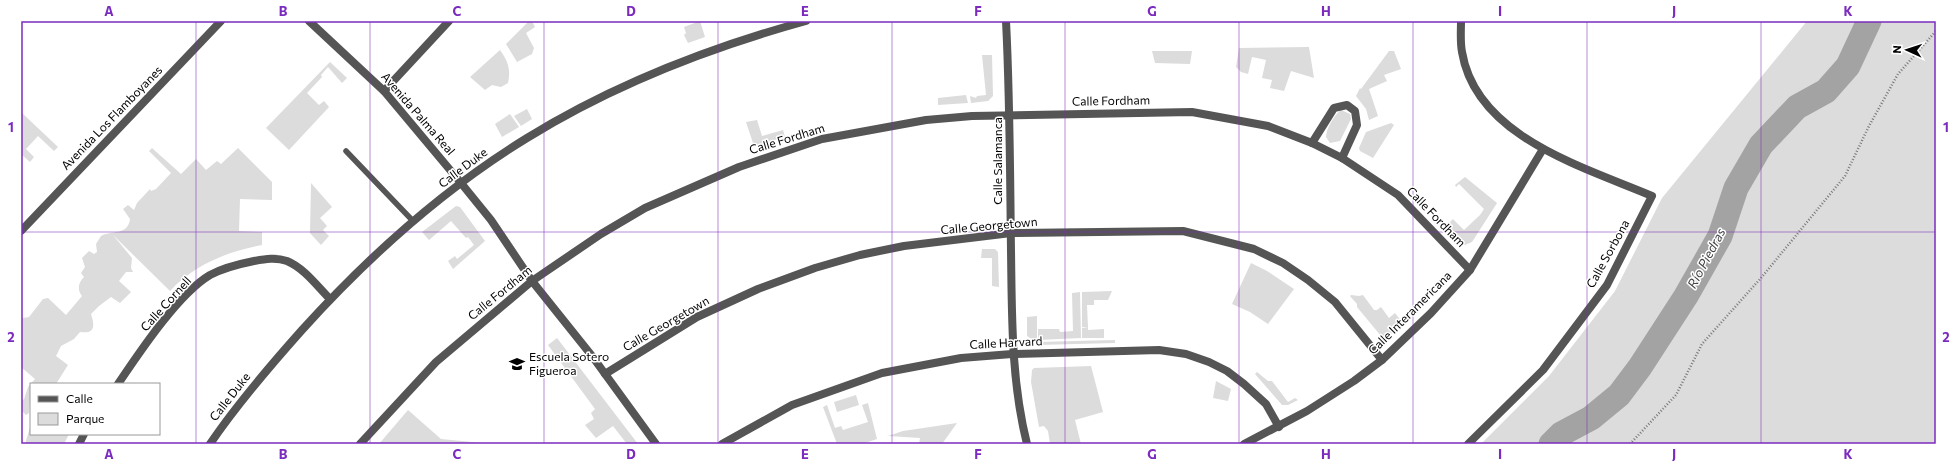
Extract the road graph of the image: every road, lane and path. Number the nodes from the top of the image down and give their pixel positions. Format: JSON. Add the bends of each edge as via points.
{"nodes":[{"id":1,"x":221,"y":21,"type":"edge"},
{"id":2,"x":309,"y":21,"type":"edge"},
{"id":3,"x":449,"y":21,"type":"edge"},
{"id":4,"x":806,"y":21,"type":"edge"},
{"id":5,"x":1006,"y":21,"type":"edge"},
{"id":6,"x":1461,"y":21,"type":"edge"},
{"id":7,"x":1936,"y":31,"type":"edge"},
{"id":8,"x":384,"y":91,"type":"junction"},
{"id":9,"x":1010,"y":115,"type":"junction"},
{"id":10,"x":1312,"y":144,"type":"junction"},
{"id":11,"x":1543,"y":149,"type":"junction"},
{"id":12,"x":346,"y":151,"type":"dead end"},
{"id":13,"x":1342,"y":158,"type":"junction"},
{"id":14,"x":461,"y":183,"type":"junction"},
{"id":15,"x":413,"y":222,"type":"junction"},
{"id":16,"x":21,"y":231,"type":"edge"},
{"id":17,"x":1011,"y":233,"type":"junction"},
{"id":18,"x":1470,"y":270,"type":"junction"},
{"id":19,"x":532,"y":281,"type":"junction"},
{"id":20,"x":330,"y":299,"type":"junction"},
{"id":21,"x":1012,"y":354,"type":"junction"},
{"id":22,"x":1382,"y":360,"type":"junction"},
{"id":23,"x":605,"y":374,"type":"junction"},
{"id":24,"x":119,"y":383,"type":"edge"},
{"id":25,"x":1279,"y":427,"type":"junction"},
{"id":26,"x":84,"y":435,"type":"edge"},
{"id":27,"x":79,"y":444,"type":"edge"},
{"id":28,"x":210,"y":444,"type":"edge"},
{"id":29,"x":360,"y":444,"type":"edge"},
{"id":30,"x":656,"y":444,"type":"edge"},
{"id":31,"x":722,"y":444,"type":"edge"},
{"id":32,"x":1027,"y":444,"type":"edge"},
{"id":33,"x":1244,"y":444,"type":"edge"},
{"id":34,"x":1468,"y":444,"type":"edge"},
{"id":35,"x":1630,"y":444,"type":"edge"}],
"edges":[{"from":1,"to":16,"type":"street","name":"Avenida Los Flamboyanes"},
{"from":2,"to":8,"type":"street","name":"Avenida Palma Real"},
{"from":3,"to":8,"type":"street"},
{"from":4,"to":14,"type":"street","name":"Calle Duke","via":[[726,45],[639,79],[527,138]]},
{"from":5,"to":9,"type":"street","name":"Calle Salamanca"},
{"from":6,"to":11,"type":"street","via":[[1462,51],[1478,93],[1505,124]]},
{"from":7,"to":35,"type":"path","via":[[1898,74],[1845,176],[1761,278],[1702,344],[1676,395]]},
{"from":8,"to":14,"type":"street","name":"Avenida Palma Real"},
{"from":9,"to":10,"type":"street","name":"Calle Fordham","via":[[1192,112],[1268,126]]},
{"from":9,"to":17,"type":"street","name":"Calle Salamanca"},
{"from":9,"to":19,"type":"street","name":"Calle Fordham","via":[[926,120],[881,128],[822,140],[739,167],[645,208],[601,234]]},
{"from":10,"to":13,"type":"street","name":"Calle Fordham"},
{"from":10,"to":13,"type":"street","via":[[1334,108],[1347,105],[1355,111],[1357,126]]},
{"from":11,"to":18,"type":"street","name":"Calle Interamericana"},
{"from":11,"to":34,"type":"street","name":"Calle Sorbona","via":[[1652,196],[1607,285],[1543,370]]},
{"from":12,"to":15,"type":"lane"},
{"from":13,"to":18,"type":"street","name":"Calle Fordham","via":[[1398,195]]},
{"from":14,"to":15,"type":"street","name":"Calle Duke"},
{"from":14,"to":19,"type":"street","name":"Avenida Palma Real","via":[[491,220]]},
{"from":15,"to":20,"type":"street","name":"Calle Duke"},
{"from":17,"to":21,"type":"street","name":"Calle Salamanca"},
{"from":17,"to":22,"type":"street","name":"Calle Georgetown","via":[[1184,231],[1254,249],[1283,263],[1335,302]]},
{"from":17,"to":23,"type":"street","name":"Calle Georgetown","via":[[904,246],[814,268],[758,289],[697,317]]},
{"from":18,"to":22,"type":"street","name":"Calle Interamericana","via":[[1431,313]]},
{"from":19,"to":23,"type":"street","name":"Avenida Palma Real"},
{"from":19,"to":29,"type":"street","name":"Calle Fordham","via":[[436,362]]},
{"from":20,"to":24,"type":"street","name":"Calle Cornell","via":[[299,268],[278,259],[239,264],[210,275],[182,300]]},
{"from":20,"to":28,"type":"street","name":"Calle Duke","via":[[266,370]]},
{"from":21,"to":25,"type":"street","name":"Calle Harvard","via":[[1159,350],[1186,354],[1227,371],[1244,384],[1266,404]]},
{"from":21,"to":31,"type":"street","name":"Calle Harvard","via":[[961,358],[882,373],[792,405]]},
{"from":21,"to":32,"type":"street","name":"Calle Salamanca","via":[[1017,399]]},
{"from":22,"to":25,"type":"street","name":"Calle Interamericana","via":[[1334,395]]},
{"from":23,"to":30,"type":"street","name":"Avenida Palma Real"},
{"from":25,"to":33,"type":"street","name":"Calle Interamericana"},
{"from":26,"to":27,"type":"street"}]}
